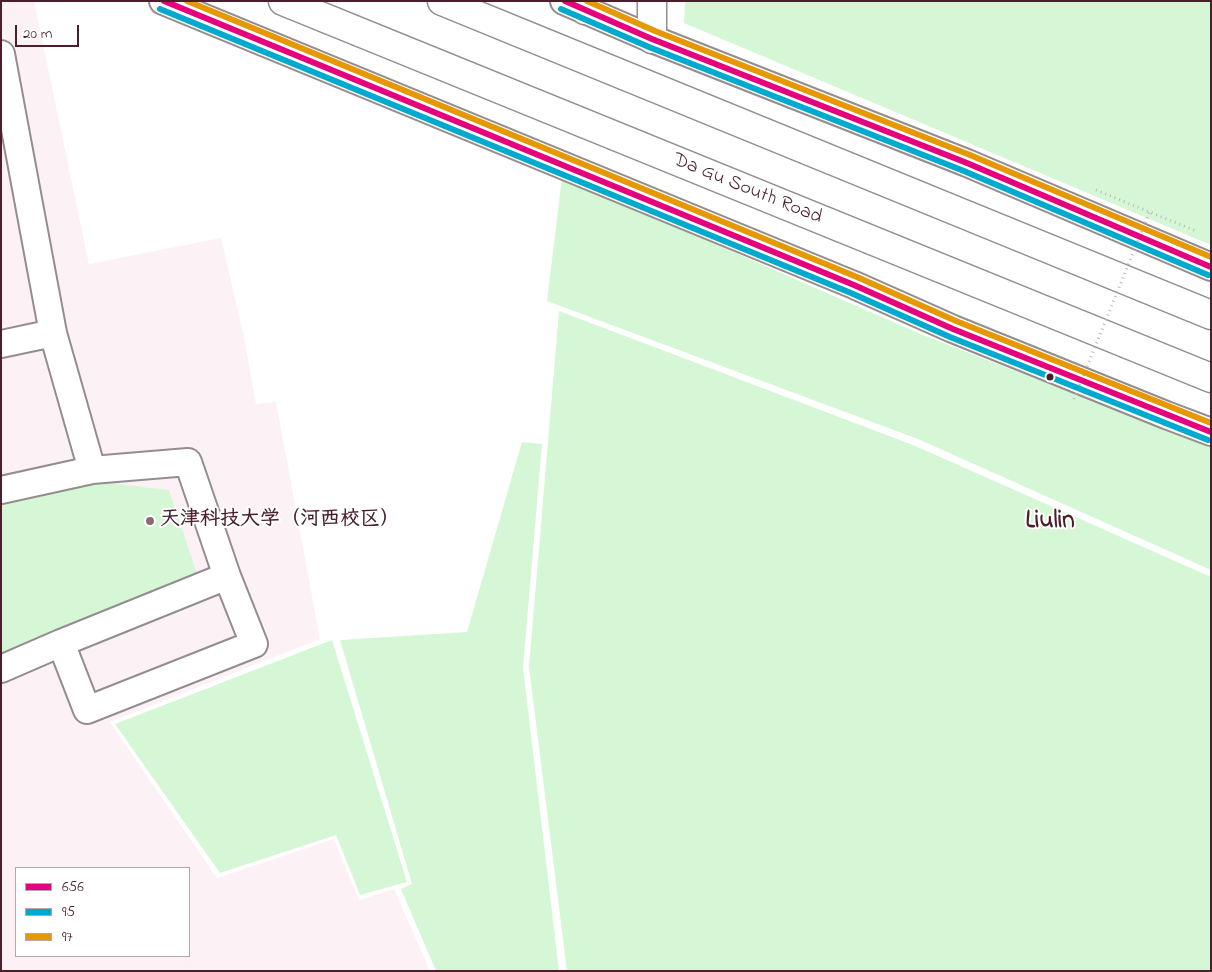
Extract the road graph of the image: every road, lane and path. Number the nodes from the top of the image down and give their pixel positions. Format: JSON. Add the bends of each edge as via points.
{"nodes":[{"id":1,"x":163,"y":1,"type":"edge"},
{"id":2,"x":283,"y":1,"type":"edge"},
{"id":3,"x":442,"y":1,"type":"edge"},
{"id":4,"x":652,"y":1,"type":"edge"},
{"id":5,"x":578,"y":4,"type":"edge"},
{"id":6,"x":652,"y":38,"type":"junction"},
{"id":7,"x":1,"y":54,"type":"edge"},
{"id":8,"x":1096,"y":190,"type":"dead end"},
{"id":9,"x":1150,"y":211,"type":"junction"},
{"id":10,"x":1196,"y":231,"type":"dead end"},
{"id":11,"x":1211,"y":267,"type":"edge"},
{"id":12,"x":1211,"y":315,"type":"edge"},
{"id":13,"x":53,"y":333,"type":"junction"},
{"id":14,"x":1,"y":344,"type":"edge"},
{"id":15,"x":1211,"y":378,"type":"edge"},
{"id":16,"x":1074,"y":399,"type":"dead end"},
{"id":17,"x":1211,"y":432,"type":"edge"},
{"id":18,"x":92,"y":470,"type":"junction"},
{"id":19,"x":1,"y":490,"type":"edge"},
{"id":20,"x":227,"y":576,"type":"junction"},
{"id":21,"x":61,"y":643,"type":"junction"},
{"id":22,"x":1,"y":668,"type":"edge"}],
"edges":[{"from":1,"to":17,"type":"street","via":[[854,285],[953,329]]},
{"from":2,"to":15,"type":"main road","name":"Da Gu South Road"},
{"from":3,"to":12,"type":"main road"},
{"from":4,"to":6,"type":"main road"},
{"from":5,"to":6,"type":"street"},
{"from":6,"to":11,"type":"street","via":[[967,163]]},
{"from":7,"to":13,"type":"street"},
{"from":8,"to":9,"type":"path"},
{"from":9,"to":10,"type":"path"},
{"from":9,"to":16,"type":"path","bridge":true},
{"from":13,"to":14,"type":"street"},
{"from":13,"to":18,"type":"street"},
{"from":18,"to":19,"type":"street"},
{"from":18,"to":20,"type":"street","via":[[188,462]]},
{"from":20,"to":21,"type":"street"},
{"from":20,"to":21,"type":"street","via":[[254,644],[87,710]]},
{"from":21,"to":22,"type":"street"}]}
